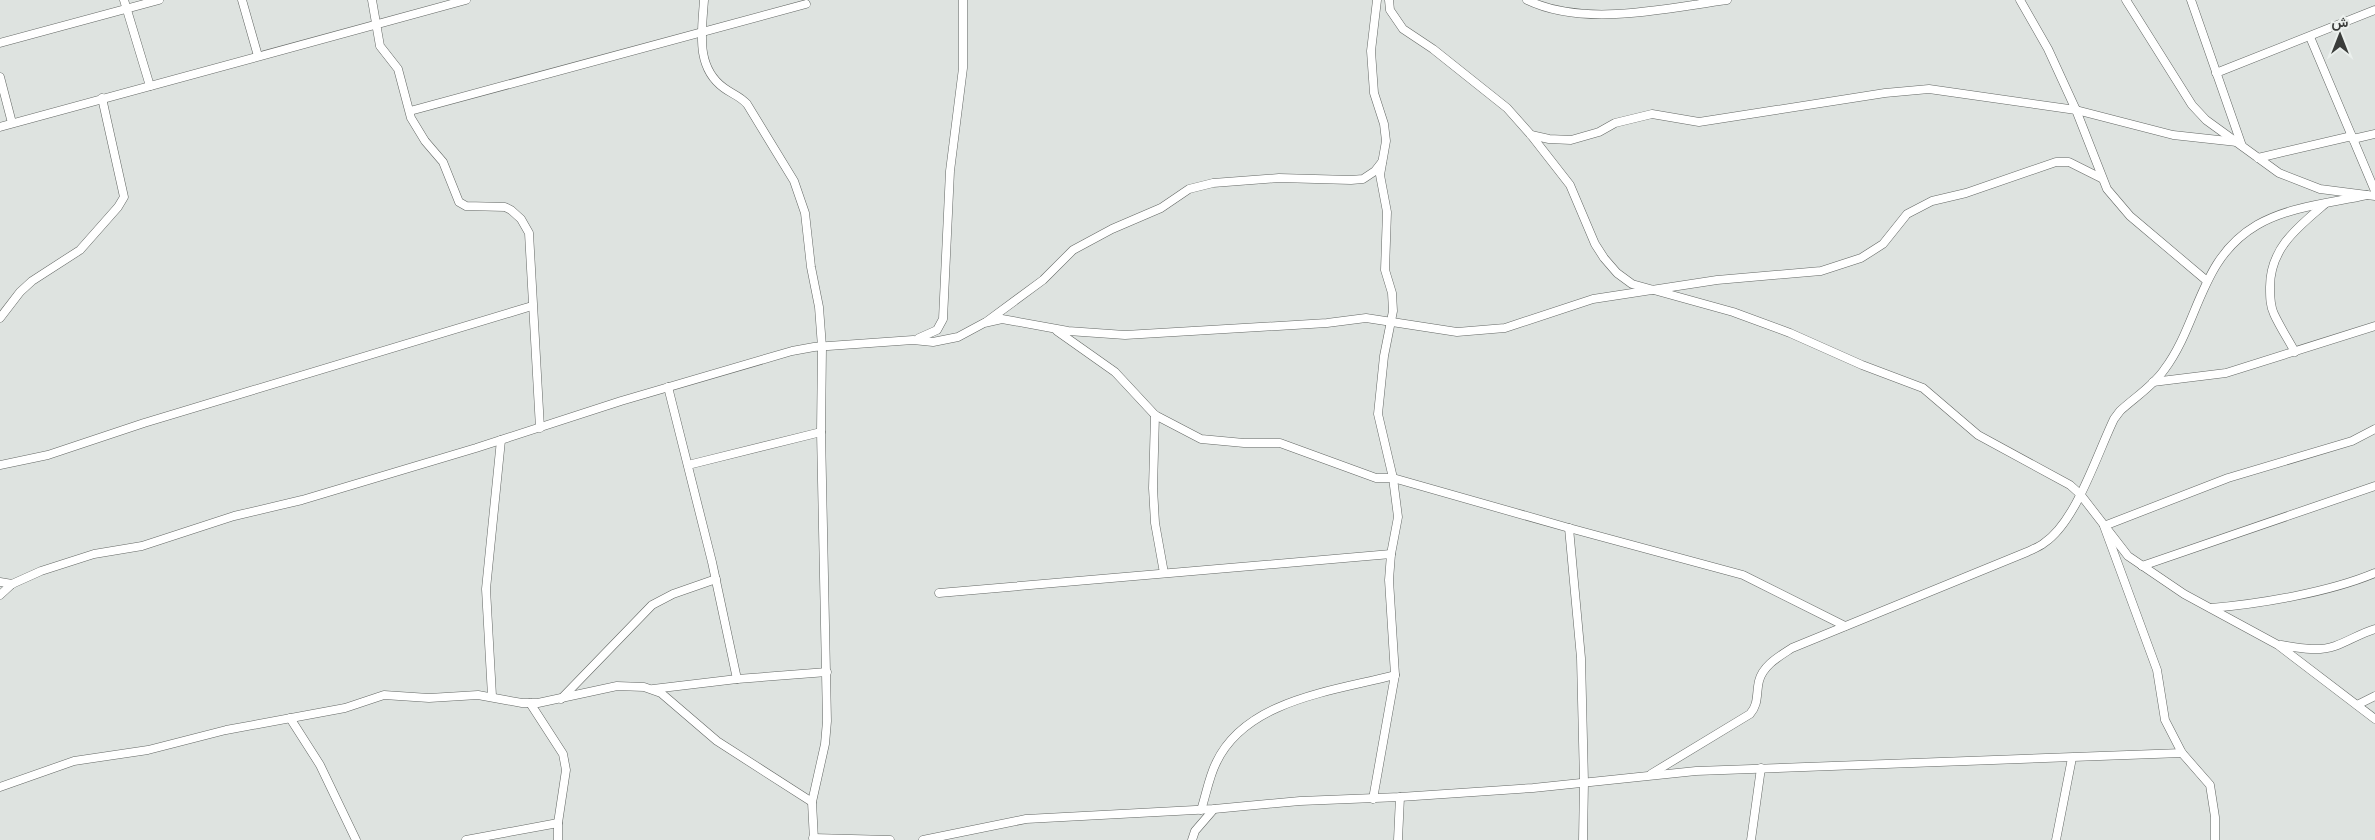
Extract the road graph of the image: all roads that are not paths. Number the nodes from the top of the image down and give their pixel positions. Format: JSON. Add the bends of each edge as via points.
{"nodes":[{"id":1,"x":124,"y":0,"type":"edge"},
{"id":2,"x":159,"y":0,"type":"edge"},
{"id":3,"x":242,"y":0,"type":"edge"},
{"id":4,"x":372,"y":0,"type":"edge"},
{"id":5,"x":466,"y":0,"type":"edge"},
{"id":6,"x":704,"y":0,"type":"edge"},
{"id":7,"x":964,"y":0,"type":"edge"},
{"id":8,"x":1377,"y":0,"type":"edge"},
{"id":9,"x":1389,"y":0,"type":"edge"},
{"id":10,"x":1527,"y":0,"type":"edge"},
{"id":11,"x":1727,"y":0,"type":"edge"},
{"id":12,"x":2020,"y":0,"type":"edge"},
{"id":13,"x":2126,"y":0,"type":"edge"},
{"id":14,"x":2191,"y":0,"type":"edge"},
{"id":15,"x":806,"y":4,"type":"dead end"},
{"id":16,"x":127,"y":9,"type":"junction"},
{"id":17,"x":2375,"y":10,"type":"edge"},
{"id":18,"x":377,"y":24,"type":"junction"},
{"id":19,"x":701,"y":32,"type":"junction"},
{"id":20,"x":2310,"y":37,"type":"junction"},
{"id":21,"x":0,"y":43,"type":"edge"},
{"id":22,"x":258,"y":56,"type":"junction"},
{"id":23,"x":2216,"y":73,"type":"junction"},
{"id":24,"x":0,"y":77,"type":"edge"},
{"id":25,"x":150,"y":86,"type":"junction"},
{"id":26,"x":102,"y":98,"type":"junction"},
{"id":27,"x":2076,"y":110,"type":"junction"},
{"id":28,"x":410,"y":111,"type":"junction"},
{"id":29,"x":12,"y":124,"type":"junction"},
{"id":30,"x":0,"y":127,"type":"edge"},
{"id":31,"x":2375,"y":134,"type":"edge"},
{"id":32,"x":1531,"y":135,"type":"junction"},
{"id":33,"x":2352,"y":137,"type":"junction"},
{"id":34,"x":2239,"y":144,"type":"junction"},
{"id":35,"x":2258,"y":158,"type":"junction"},
{"id":36,"x":1384,"y":160,"type":"junction"},
{"id":37,"x":2101,"y":178,"type":"junction"},
{"id":38,"x":2375,"y":191,"type":"edge"},
{"id":39,"x":2371,"y":196,"type":"edge"},
{"id":40,"x":2326,"y":204,"type":"junction"},
{"id":41,"x":2207,"y":281,"type":"junction"},
{"id":42,"x":1655,"y":291,"type":"junction"},
{"id":43,"x":532,"y":306,"type":"junction"},
{"id":44,"x":0,"y":318,"type":"edge"},
{"id":45,"x":1392,"y":321,"type":"junction"},
{"id":46,"x":984,"y":323,"type":"junction"},
{"id":47,"x":2375,"y":326,"type":"edge"},
{"id":48,"x":1053,"y":328,"type":"junction"},
{"id":49,"x":913,"y":340,"type":"junction"},
{"id":50,"x":822,"y":347,"type":"junction"},
{"id":51,"x":2295,"y":352,"type":"junction"},
{"id":52,"x":2153,"y":382,"type":"junction"},
{"id":53,"x":668,"y":387,"type":"junction"},
{"id":54,"x":1155,"y":415,"type":"junction"},
{"id":55,"x":540,"y":428,"type":"junction"},
{"id":56,"x":2375,"y":429,"type":"edge"},
{"id":57,"x":821,"y":432,"type":"junction"},
{"id":58,"x":501,"y":440,"type":"junction"},
{"id":59,"x":0,"y":465,"type":"edge"},
{"id":60,"x":688,"y":465,"type":"junction"},
{"id":61,"x":1393,"y":478,"type":"junction"},
{"id":62,"x":2375,"y":486,"type":"edge"},
{"id":63,"x":2080,"y":494,"type":"junction"},
{"id":64,"x":2104,"y":526,"type":"junction"},
{"id":65,"x":1569,"y":528,"type":"junction"},
{"id":66,"x":1391,"y":554,"type":"junction"},
{"id":67,"x":2142,"y":566,"type":"junction"},
{"id":68,"x":2375,"y":573,"type":"edge"},
{"id":69,"x":1164,"y":574,"type":"junction"},
{"id":70,"x":716,"y":579,"type":"junction"},
{"id":71,"x":0,"y":582,"type":"edge"},
{"id":72,"x":12,"y":584,"type":"junction"},
{"id":73,"x":939,"y":593,"type":"dead end"},
{"id":74,"x":0,"y":595,"type":"edge"},
{"id":75,"x":2210,"y":608,"type":"junction"},
{"id":76,"x":1845,"y":626,"type":"junction"},
{"id":77,"x":2375,"y":629,"type":"edge"},
{"id":78,"x":2278,"y":645,"type":"junction"},
{"id":79,"x":826,"y":672,"type":"junction"},
{"id":80,"x":1395,"y":675,"type":"junction"},
{"id":81,"x":737,"y":679,"type":"junction"},
{"id":82,"x":653,"y":689,"type":"junction"},
{"id":83,"x":492,"y":696,"type":"junction"},
{"id":84,"x":2375,"y":696,"type":"edge"},
{"id":85,"x":561,"y":699,"type":"junction"},
{"id":86,"x":530,"y":703,"type":"junction"},
{"id":87,"x":2357,"y":706,"type":"junction"},
{"id":88,"x":290,"y":718,"type":"junction"},
{"id":89,"x":2375,"y":719,"type":"edge"},
{"id":90,"x":2182,"y":753,"type":"junction"},
{"id":91,"x":2072,"y":758,"type":"junction"},
{"id":92,"x":1761,"y":768,"type":"junction"},
{"id":93,"x":1647,"y":776,"type":"junction"},
{"id":94,"x":1584,"y":782,"type":"junction"},
{"id":95,"x":0,"y":789,"type":"edge"},
{"id":96,"x":1400,"y":797,"type":"junction"},
{"id":97,"x":1373,"y":799,"type":"junction"},
{"id":98,"x":812,"y":802,"type":"junction"},
{"id":99,"x":1214,"y":809,"type":"junction"},
{"id":100,"x":1201,"y":810,"type":"junction"},
{"id":101,"x":558,"y":824,"type":"junction"},
{"id":102,"x":813,"y":839,"type":"edge"},
{"id":103,"x":356,"y":840,"type":"edge"},
{"id":104,"x":466,"y":840,"type":"edge"},
{"id":105,"x":558,"y":840,"type":"edge"},
{"id":106,"x":890,"y":840,"type":"edge"},
{"id":107,"x":923,"y":840,"type":"edge"},
{"id":108,"x":1192,"y":840,"type":"edge"},
{"id":109,"x":1398,"y":840,"type":"edge"},
{"id":110,"x":1583,"y":840,"type":"edge"},
{"id":111,"x":1751,"y":840,"type":"edge"},
{"id":112,"x":2056,"y":840,"type":"edge"},
{"id":113,"x":2215,"y":840,"type":"edge"}],
"edges":[{"from":1,"to":16,"type":"street"},
{"from":2,"to":16,"type":"street"},
{"from":3,"to":22,"type":"street"},
{"from":4,"to":18,"type":"street"},
{"from":5,"to":18,"type":"street"},
{"from":6,"to":19,"type":"street"},
{"from":7,"to":49,"type":"street","via":[[963,68],[950,171],[943,319],[937,330]]},
{"from":8,"to":36,"type":"street","via":[[1371,51],[1374,93],[1384,124]]},
{"from":9,"to":32,"type":"street","via":[[1390,10],[1404,29],[1507,108]]},
{"from":10,"to":11,"type":"street","via":[[1591,15],[1638,13]]},
{"from":12,"to":27,"type":"street","via":[[2048,49]]},
{"from":13,"to":34,"type":"street","via":[[2192,105],[2206,120]]},
{"from":14,"to":23,"type":"street"},
{"from":15,"to":19,"type":"street"},
{"from":16,"to":21,"type":"street"},
{"from":16,"to":25,"type":"street"},
{"from":17,"to":20,"type":"street"},
{"from":18,"to":22,"type":"street"},
{"from":18,"to":28,"type":"street","via":[[380,46],[398,69]]},
{"from":19,"to":28,"type":"street"},
{"from":19,"to":50,"type":"street","via":[[707,69],[723,88],[740,96],[747,104],[794,181],[805,213]]},
{"from":20,"to":23,"type":"street"},
{"from":20,"to":33,"type":"street"},
{"from":22,"to":25,"type":"street"},
{"from":23,"to":34,"type":"street"},
{"from":24,"to":29,"type":"street"},
{"from":25,"to":26,"type":"street"},
{"from":26,"to":29,"type":"street"},
{"from":26,"to":44,"type":"street","via":[[124,197],[80,250],[32,281]]},
{"from":27,"to":32,"type":"street","via":[[1929,89],[1699,122],[1652,114],[1615,123],[1599,132],[1571,140]]},
{"from":27,"to":34,"type":"street","via":[[2174,135]]},
{"from":27,"to":37,"type":"street"},
{"from":28,"to":43,"type":"street","via":[[425,141],[443,162],[459,202],[466,206],[505,207],[521,219],[529,233]]},
{"from":29,"to":30,"type":"street"},
{"from":31,"to":33,"type":"street"},
{"from":32,"to":42,"type":"street","via":[[1570,186],[1604,258],[1632,284]]},
{"from":33,"to":35,"type":"street"},
{"from":33,"to":38,"type":"street"},
{"from":34,"to":35,"type":"street"},
{"from":35,"to":39,"type":"street","via":[[2279,173],[2320,189]]},
{"from":36,"to":45,"type":"street","via":[[1380,175],[1387,212],[1385,270],[1392,293]]},
{"from":36,"to":46,"type":"street","via":[[1375,171],[1351,180],[1259,179],[1189,189],[1161,208],[1074,250],[1043,280]]},
{"from":37,"to":41,"type":"street","via":[[2130,216]]},
{"from":37,"to":42,"type":"street","via":[[2069,162],[2056,162],[1924,206],[1908,214],[1884,244],[1862,258],[1821,271],[1717,280]]},
{"from":39,"to":40,"type":"street"},
{"from":40,"to":41,"type":"street","via":[[2287,213],[2257,225],[2229,248]]},
{"from":40,"to":51,"type":"street","via":[[2292,232],[2273,260],[2270,298],[2274,313]]},
{"from":41,"to":52,"type":"street","via":[[2175,353]]},
{"from":42,"to":45,"type":"street","via":[[1593,299],[1505,328],[1457,332]]},
{"from":42,"to":63,"type":"street","via":[[1733,312],[1923,388],[1978,435],[2070,485]]},
{"from":43,"to":55,"type":"street"},
{"from":43,"to":59,"type":"street","via":[[48,455]]},
{"from":45,"to":48,"type":"street","via":[[1366,318],[1125,335]]},
{"from":45,"to":61,"type":"street","via":[[1384,356],[1378,414]]},
{"from":46,"to":48,"type":"street","via":[[1002,319]]},
{"from":46,"to":49,"type":"street","via":[[958,337],[933,342]]},
{"from":47,"to":51,"type":"street"},
{"from":48,"to":54,"type":"street","via":[[1115,372]]},
{"from":49,"to":50,"type":"street"},
{"from":50,"to":53,"type":"street","via":[[773,356]]},
{"from":50,"to":57,"type":"street"},
{"from":51,"to":52,"type":"street","via":[[2226,373]]},
{"from":52,"to":63,"type":"street","via":[[2114,420]]},
{"from":53,"to":55,"type":"street"},
{"from":53,"to":60,"type":"street"},
{"from":54,"to":61,"type":"street","via":[[1201,439],[1280,443],[1376,478]]},
{"from":54,"to":69,"type":"street","via":[[1153,488]]},
{"from":55,"to":58,"type":"street"},
{"from":56,"to":64,"type":"street","via":[[2352,441],[2228,478]]},
{"from":57,"to":60,"type":"street"},
{"from":57,"to":79,"type":"street"},
{"from":58,"to":72,"type":"street","via":[[302,500],[234,516],[142,546],[94,554]]},
{"from":58,"to":83,"type":"street","via":[[486,589]]},
{"from":60,"to":70,"type":"street"},
{"from":61,"to":65,"type":"street"},
{"from":61,"to":66,"type":"street","via":[[1398,517]]},
{"from":62,"to":67,"type":"street"},
{"from":63,"to":64,"type":"street"},
{"from":63,"to":76,"type":"street","via":[[2059,528],[2046,542]]},
{"from":64,"to":67,"type":"street","via":[[2128,556]]},
{"from":64,"to":90,"type":"street","via":[[2157,670],[2165,720]]},
{"from":65,"to":76,"type":"street","via":[[1743,575]]},
{"from":65,"to":94,"type":"street","via":[[1581,658]]},
{"from":66,"to":69,"type":"street"},
{"from":66,"to":80,"type":"street","via":[[1389,594]]},
{"from":67,"to":75,"type":"street"},
{"from":68,"to":75,"type":"street","via":[[2322,589],[2246,605]]},
{"from":69,"to":73,"type":"street"},
{"from":70,"to":81,"type":"street"},
{"from":70,"to":85,"type":"street","via":[[652,605]]},
{"from":71,"to":72,"type":"street"},
{"from":72,"to":74,"type":"street"},
{"from":75,"to":78,"type":"street"},
{"from":76,"to":93,"type":"street","via":[[1792,648],[1777,658],[1761,675],[1757,704],[1750,714]]},
{"from":77,"to":78,"type":"street","via":[[2317,650]]},
{"from":78,"to":87,"type":"street"},
{"from":79,"to":81,"type":"street"},
{"from":79,"to":98,"type":"street","via":[[827,732]]},
{"from":80,"to":97,"type":"street"},
{"from":80,"to":100,"type":"street","via":[[1291,702],[1248,724],[1216,762]]},
{"from":81,"to":82,"type":"street"},
{"from":82,"to":85,"type":"street","via":[[617,686]]},
{"from":82,"to":98,"type":"street","via":[[717,740]]},
{"from":83,"to":86,"type":"street"},
{"from":83,"to":88,"type":"street","via":[[429,698],[384,695],[345,708]]},
{"from":84,"to":87,"type":"street"},
{"from":85,"to":86,"type":"street"},
{"from":86,"to":101,"type":"street","via":[[565,761]]},
{"from":87,"to":89,"type":"street"},
{"from":88,"to":95,"type":"street","via":[[148,750],[74,761]]},
{"from":88,"to":103,"type":"street","via":[[320,765]]},
{"from":90,"to":91,"type":"street"},
{"from":90,"to":113,"type":"street","via":[[2210,785]]},
{"from":91,"to":92,"type":"street"},
{"from":91,"to":112,"type":"street"},
{"from":92,"to":93,"type":"street"},
{"from":92,"to":111,"type":"street"},
{"from":93,"to":94,"type":"street"},
{"from":94,"to":96,"type":"street"},
{"from":94,"to":110,"type":"street"},
{"from":96,"to":97,"type":"street"},
{"from":96,"to":109,"type":"street"},
{"from":97,"to":99,"type":"street","via":[[1266,803]]},
{"from":98,"to":102,"type":"street"},
{"from":99,"to":100,"type":"street"},
{"from":99,"to":108,"type":"street","via":[[1195,831]]},
{"from":100,"to":107,"type":"street","via":[[1026,819]]},
{"from":101,"to":104,"type":"street"},
{"from":101,"to":105,"type":"street"},
{"from":102,"to":106,"type":"street"}]}
